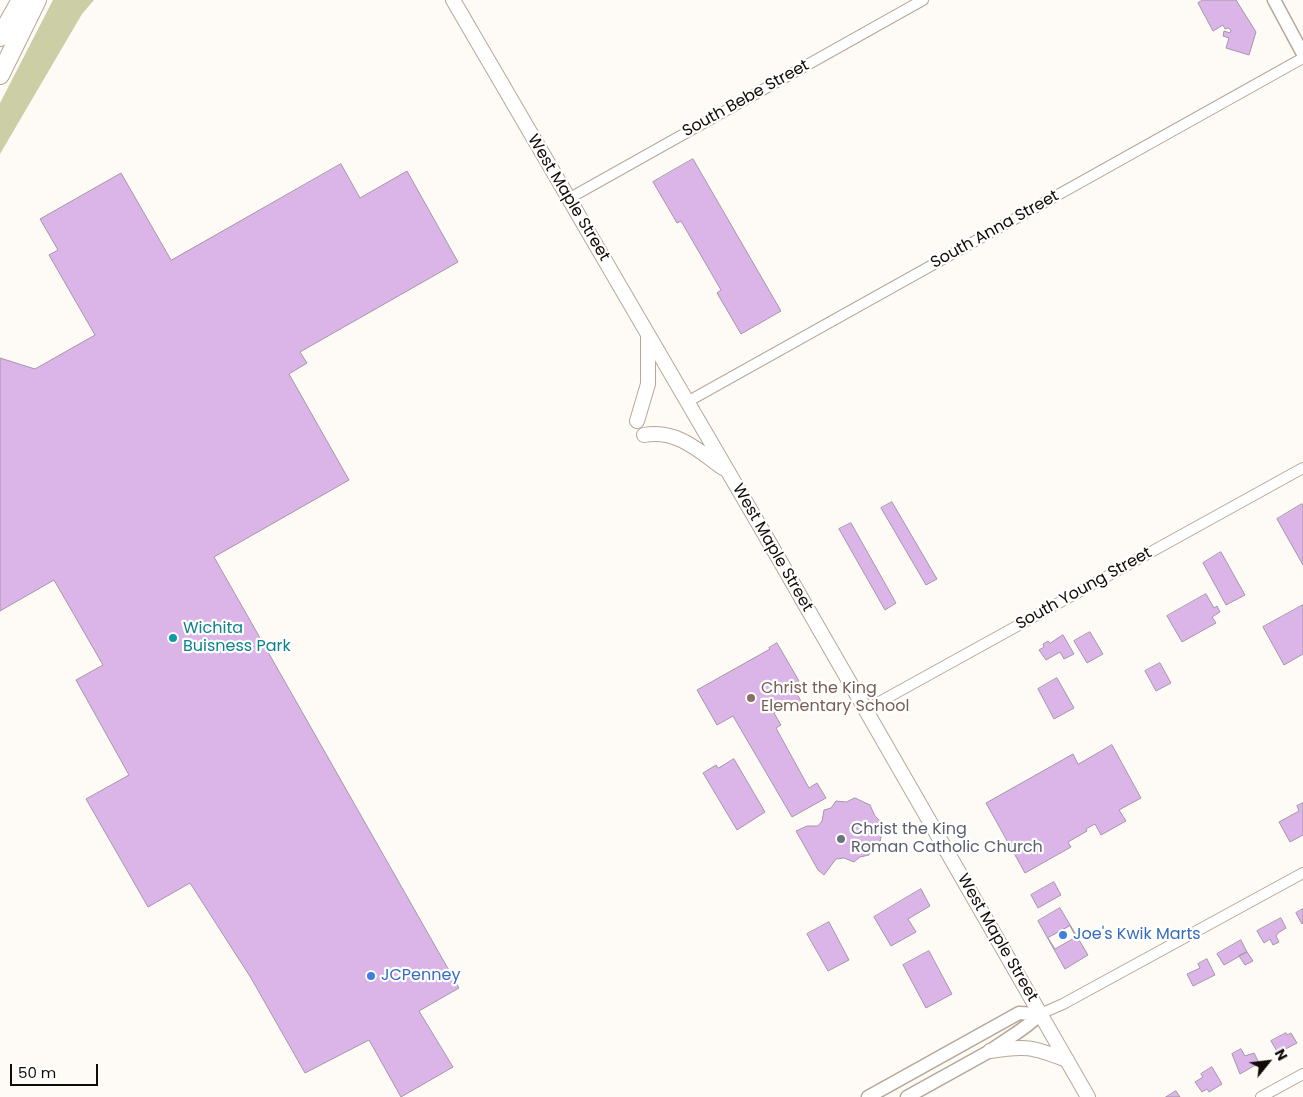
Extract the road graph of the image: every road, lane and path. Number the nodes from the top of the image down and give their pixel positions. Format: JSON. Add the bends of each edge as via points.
{"nodes":[{"id":1,"x":21,"y":0,"type":"edge"},
{"id":2,"x":38,"y":0,"type":"edge"},
{"id":3,"x":453,"y":0,"type":"edge"},
{"id":4,"x":923,"y":0,"type":"edge"},
{"id":5,"x":1274,"y":0,"type":"edge"},
{"id":6,"x":0,"y":37,"type":"edge"},
{"id":7,"x":1303,"y":54,"type":"edge"},
{"id":8,"x":1303,"y":58,"type":"edge"},
{"id":9,"x":0,"y":75,"type":"edge"},
{"id":10,"x":568,"y":199,"type":"junction"},
{"id":11,"x":648,"y":335,"type":"junction"},
{"id":12,"x":687,"y":402,"type":"junction"},
{"id":13,"x":638,"y":421,"type":"dead end"},
{"id":14,"x":644,"y":436,"type":"dead end"},
{"id":15,"x":1303,"y":468,"type":"edge"},
{"id":16,"x":728,"y":471,"type":"junction"},
{"id":17,"x":865,"y":710,"type":"junction"},
{"id":18,"x":1303,"y":873,"type":"edge"},
{"id":19,"x":1040,"y":1014,"type":"junction"},
{"id":20,"x":990,"y":1052,"type":"junction"},
{"id":21,"x":1066,"y":1060,"type":"junction"},
{"id":22,"x":1303,"y":1074,"type":"edge"},
{"id":23,"x":868,"y":1097,"type":"edge"},
{"id":24,"x":907,"y":1097,"type":"edge"},
{"id":25,"x":1088,"y":1097,"type":"edge"},
{"id":26,"x":1261,"y":1097,"type":"edge"}],
"edges":[{"from":1,"to":6,"type":"highway"},
{"from":2,"to":9,"type":"highway"},
{"from":3,"to":10,"type":"main road","name":"West Maple Street"},
{"from":4,"to":10,"type":"street","name":"South Bebe Street"},
{"from":5,"to":7,"type":"street"},
{"from":8,"to":12,"type":"street","name":"South Anna Street"},
{"from":10,"to":11,"type":"main road","name":"West Maple Street"},
{"from":11,"to":12,"type":"main road","name":"West Maple Street"},
{"from":11,"to":13,"type":"main road","via":[[648,384]]},
{"from":12,"to":16,"type":"main road","name":"West Maple Street"},
{"from":14,"to":16,"type":"main road","via":[[664,433],[680,438]]},
{"from":15,"to":17,"type":"street","name":"South Young Street"},
{"from":16,"to":17,"type":"main road","name":"West Maple Street"},
{"from":17,"to":19,"type":"main road","name":"West Maple Street"},
{"from":18,"to":19,"type":"street"},
{"from":19,"to":20,"type":"street","via":[[1028,1028],[1001,1042]]},
{"from":19,"to":21,"type":"main road","name":"West Maple Street"},
{"from":19,"to":23,"type":"street","via":[[1019,1013]]},
{"from":20,"to":21,"type":"main road","via":[[1020,1046]]},
{"from":20,"to":24,"type":"street"},
{"from":21,"to":25,"type":"main road","name":"West Maple Street"},
{"from":22,"to":26,"type":"street"}]}
